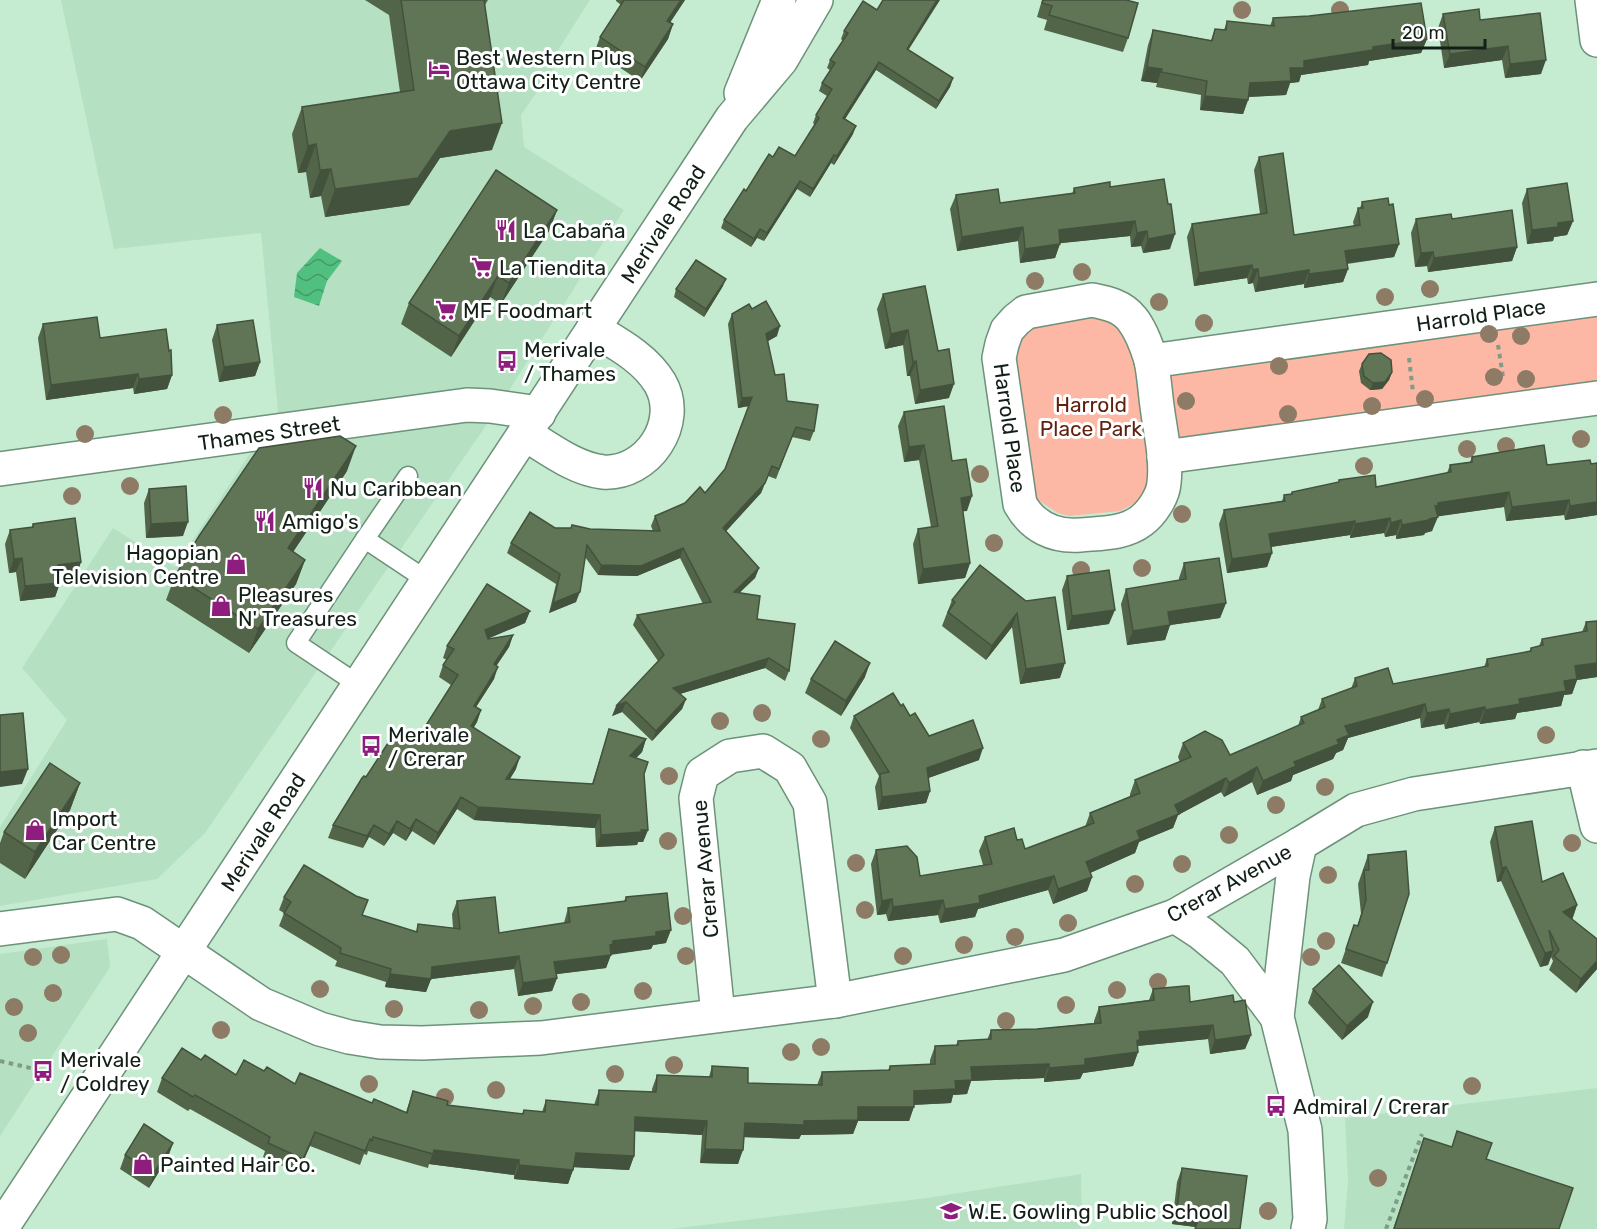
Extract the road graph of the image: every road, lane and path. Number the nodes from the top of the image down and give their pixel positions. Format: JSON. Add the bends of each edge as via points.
{"nodes":[{"id":1,"x":779,"y":0,"type":"edge"},
{"id":2,"x":816,"y":0,"type":"edge"},
{"id":3,"x":835,"y":0,"type":"edge"},
{"id":4,"x":1592,"y":0,"type":"edge"},
{"id":5,"x":1597,"y":40,"type":"edge"},
{"id":6,"x":781,"y":60,"type":"junction"},
{"id":7,"x":732,"y":118,"type":"junction"},
{"id":8,"x":1597,"y":299,"type":"edge"},
{"id":9,"x":593,"y":329,"type":"junction"},
{"id":10,"x":1487,"y":345,"type":"dead end"},
{"id":11,"x":1409,"y":355,"type":"dead end"},
{"id":12,"x":1151,"y":361,"type":"junction"},
{"id":13,"x":1492,"y":379,"type":"dead end"},
{"id":14,"x":1424,"y":389,"type":"dead end"},
{"id":15,"x":1413,"y":391,"type":"junction"},
{"id":16,"x":1597,"y":398,"type":"edge"},
{"id":17,"x":1417,"y":423,"type":"junction"},
{"id":18,"x":532,"y":424,"type":"junction"},
{"id":19,"x":1164,"y":457,"type":"junction"},
{"id":20,"x":0,"y":469,"type":"edge"},
{"id":21,"x":408,"y":476,"type":"dead end"},
{"id":22,"x":365,"y":539,"type":"junction"},
{"id":23,"x":428,"y":581,"type":"junction"},
{"id":24,"x":359,"y":685,"type":"junction"},
{"id":25,"x":1590,"y":766,"type":"edge"},
{"id":26,"x":1597,"y":826,"type":"edge"},
{"id":27,"x":1300,"y":844,"type":"junction"},
{"id":28,"x":1175,"y":916,"type":"junction"},
{"id":29,"x":0,"y":929,"type":"edge"},
{"id":30,"x":184,"y":952,"type":"junction"},
{"id":31,"x":835,"y":1001,"type":"junction"},
{"id":32,"x":718,"y":1015,"type":"junction"},
{"id":33,"x":1277,"y":1017,"type":"junction"},
{"id":34,"x":0,"y":1061,"type":"edge"},
{"id":35,"x":52,"y":1073,"type":"dead end"},
{"id":36,"x":1422,"y":1134,"type":"dead end"},
{"id":37,"x":1,"y":1229,"type":"edge"},
{"id":38,"x":1308,"y":1229,"type":"edge"},
{"id":39,"x":1386,"y":1229,"type":"edge"}],
"edges":[{"from":1,"to":7,"type":"street","name":"Merivale Road"},
{"from":2,"to":6,"type":"street","name":"Merivale Road"},
{"from":3,"to":6,"type":"street"},
{"from":4,"to":5,"type":"street"},
{"from":6,"to":7,"type":"street","name":"Merivale Road"},
{"from":7,"to":9,"type":"street","name":"Merivale Road"},
{"from":8,"to":12,"type":"street","name":"Harrold Place"},
{"from":9,"to":18,"type":"street","name":"Merivale Road"},
{"from":9,"to":18,"type":"street","via":[[635,355],[661,385],[668,417],[655,446],[632,467],[602,472],[569,460]]},
{"from":10,"to":13,"type":"path","via":[[1498,343],[1503,377]]},
{"from":11,"to":15,"type":"path"},
{"from":12,"to":19,"type":"street","name":"Harrold Place"},
{"from":12,"to":19,"type":"street","name":"Harrold Place","via":[[1132,319],[1121,309],[1092,300],[1026,312],[1008,330],[999,358],[1020,504],[1039,526],[1065,536],[1124,530],[1143,520],[1156,505],[1164,484]]},
{"from":14,"to":15,"type":"path"},
{"from":15,"to":17,"type":"path"},
{"from":16,"to":17,"type":"street"},
{"from":17,"to":19,"type":"street"},
{"from":18,"to":20,"type":"street","name":"Thames Street","via":[[490,406],[467,405]]},
{"from":18,"to":23,"type":"street","name":"Merivale Road"},
{"from":21,"to":22,"type":"lane"},
{"from":22,"to":23,"type":"lane"},
{"from":22,"to":24,"type":"lane","via":[[296,643]]},
{"from":23,"to":24,"type":"street","name":"Merivale Road"},
{"from":24,"to":30,"type":"street","name":"Merivale Road"},
{"from":25,"to":26,"type":"street","name":"Crerar Avenue"},
{"from":25,"to":27,"type":"street","name":"Crerar Avenue","via":[[1414,794],[1356,810]]},
{"from":27,"to":28,"type":"street","name":"Crerar Avenue"},
{"from":27,"to":33,"type":"street"},
{"from":28,"to":31,"type":"street","name":"Crerar Avenue","via":[[1064,955]]},
{"from":28,"to":33,"type":"street","via":[[1235,961]]},
{"from":29,"to":30,"type":"street","name":"Crerar Avenue","via":[[117,914],[142,923]]},
{"from":30,"to":32,"type":"street","name":"Crerar Avenue","via":[[280,1013],[320,1029],[380,1042],[541,1038]]},
{"from":30,"to":37,"type":"street","name":"Merivale Road"},
{"from":31,"to":32,"type":"street","name":"Crerar Avenue"},
{"from":31,"to":32,"type":"street","name":"Crerar Avenue","via":[[810,803],[790,768],[763,751],[730,756],[702,774],[696,798]]},
{"from":33,"to":38,"type":"street","via":[[1305,1130]]},
{"from":34,"to":35,"type":"path"},
{"from":36,"to":39,"type":"path"}]}
